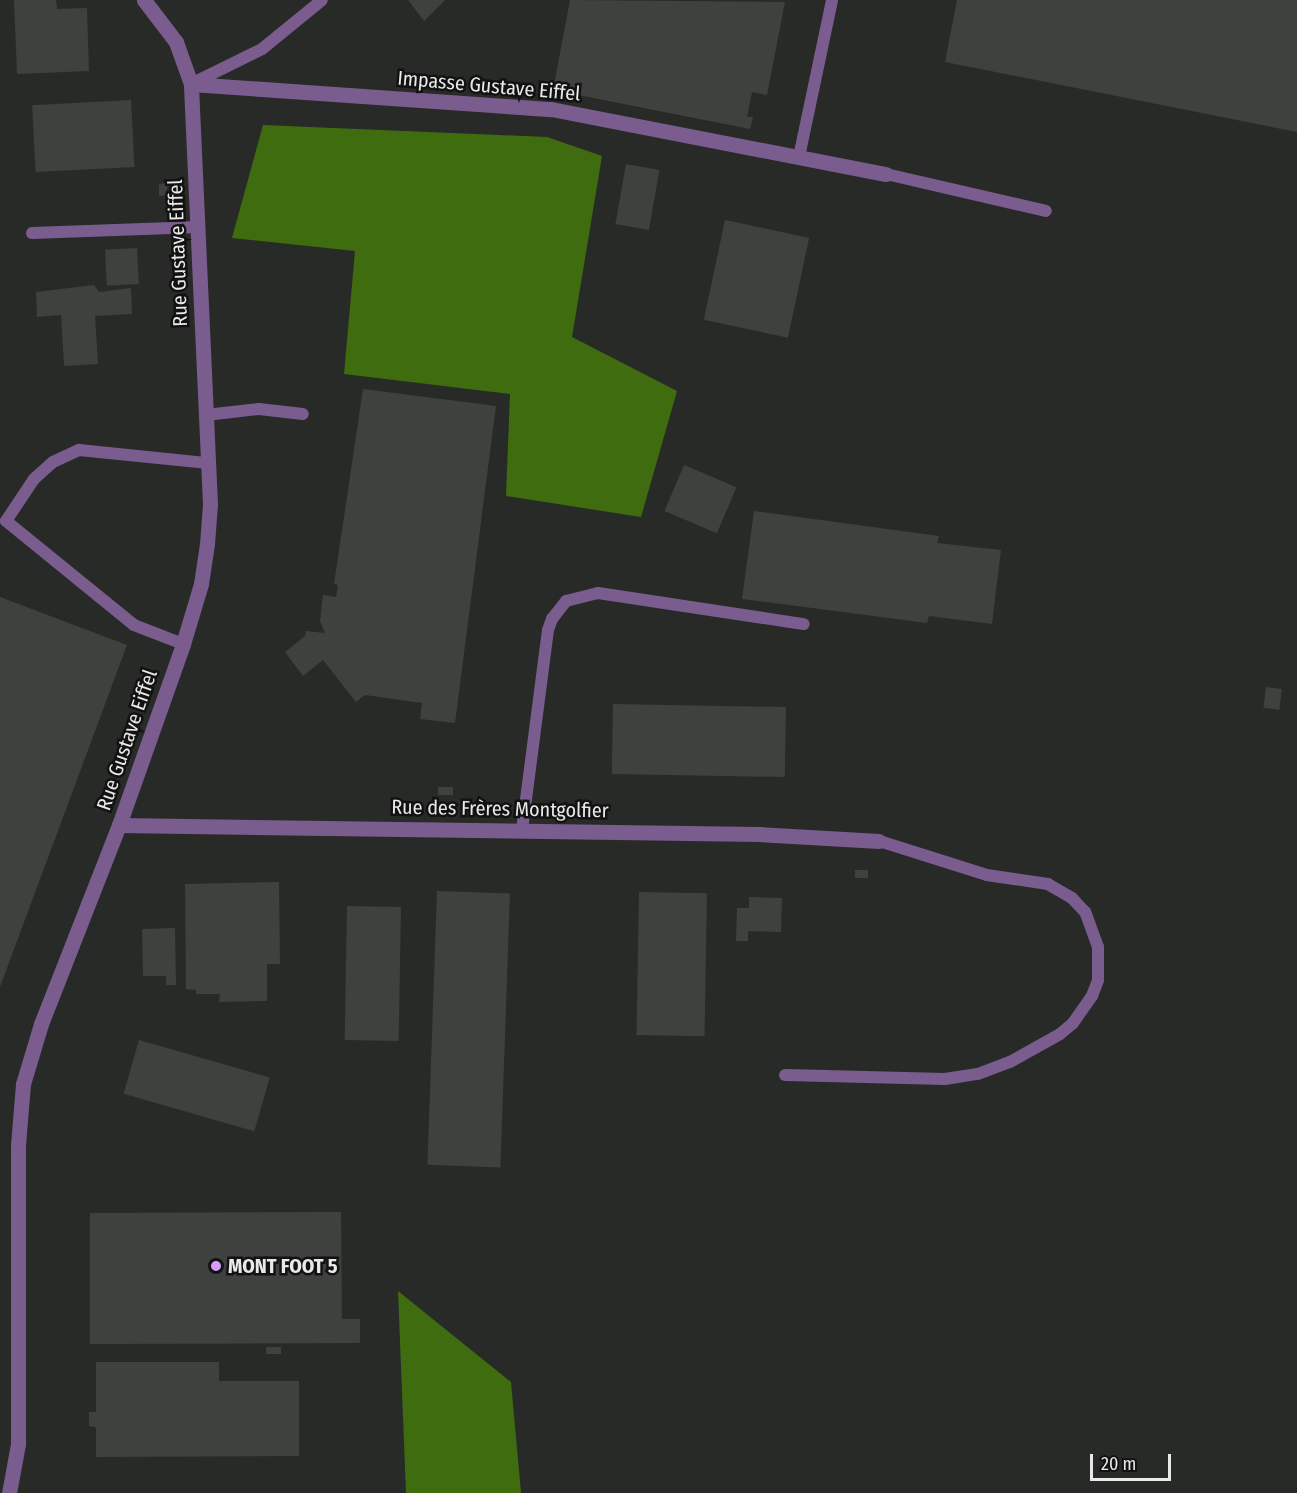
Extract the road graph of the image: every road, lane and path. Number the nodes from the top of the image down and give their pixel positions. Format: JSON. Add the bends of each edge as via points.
{"nodes":[{"id":1,"x":144,"y":0,"type":"edge"},
{"id":2,"x":322,"y":0,"type":"edge"},
{"id":3,"x":832,"y":0,"type":"edge"},
{"id":4,"x":191,"y":84,"type":"junction"},
{"id":5,"x":799,"y":158,"type":"junction"},
{"id":6,"x":886,"y":174,"type":"joint"},
{"id":7,"x":1046,"y":211,"type":"dead end"},
{"id":8,"x":199,"y":227,"type":"junction"},
{"id":9,"x":32,"y":233,"type":"dead end"},
{"id":10,"x":303,"y":414,"type":"dead end"},
{"id":11,"x":206,"y":415,"type":"junction"},
{"id":12,"x":208,"y":463,"type":"junction"},
{"id":13,"x":804,"y":624,"type":"dead end"},
{"id":14,"x":183,"y":644,"type":"junction"},
{"id":15,"x":119,"y":825,"type":"junction"},
{"id":16,"x":522,"y":830,"type":"junction"},
{"id":17,"x":879,"y":841,"type":"joint"},
{"id":18,"x":785,"y":1075,"type":"dead end"},
{"id":19,"x":9,"y":1493,"type":"edge"}],
"edges":[{"from":1,"to":4,"type":"street","name":"Rue Gustave Eiffel","via":[[176,42]]},
{"from":2,"to":4,"type":"lane","via":[[262,49]]},
{"from":3,"to":5,"type":"lane"},
{"from":4,"to":5,"type":"street","name":"Impasse Gustave Eiffel","via":[[551,109]]},
{"from":4,"to":8,"type":"street","name":"Rue Gustave Eiffel"},
{"from":5,"to":6,"type":"street","name":"Impasse Gustave Eiffel"},
{"from":6,"to":7,"type":"lane"},
{"from":8,"to":9,"type":"lane"},
{"from":8,"to":11,"type":"street","name":"Rue Gustave Eiffel"},
{"from":10,"to":11,"type":"lane","via":[[259,409]]},
{"from":11,"to":12,"type":"street","name":"Rue Gustave Eiffel"},
{"from":12,"to":14,"type":"street","name":"Rue Gustave Eiffel","via":[[207,544],[201,584]]},
{"from":12,"to":14,"type":"lane","via":[[79,450],[53,462],[34,479],[6,521],[134,625]]},
{"from":13,"to":16,"type":"lane","via":[[598,593],[566,601],[548,630]]},
{"from":14,"to":15,"type":"street","name":"Rue Gustave Eiffel"},
{"from":15,"to":16,"type":"street","name":"Rue des Frères Montgolfier"},
{"from":15,"to":19,"type":"street","name":"Rue Gustave Eiffel","via":[[41,1024],[23,1084],[18,1145],[18,1444]]},
{"from":16,"to":17,"type":"street","name":"Rue des Frères Montgolfier","via":[[846,836]]},
{"from":17,"to":18,"type":"lane","via":[[987,874],[1048,884],[1072,898],[1089,920],[1098,947],[1098,980],[1092,996],[1060,1034],[1010,1062],[978,1074],[945,1079]]}]}
